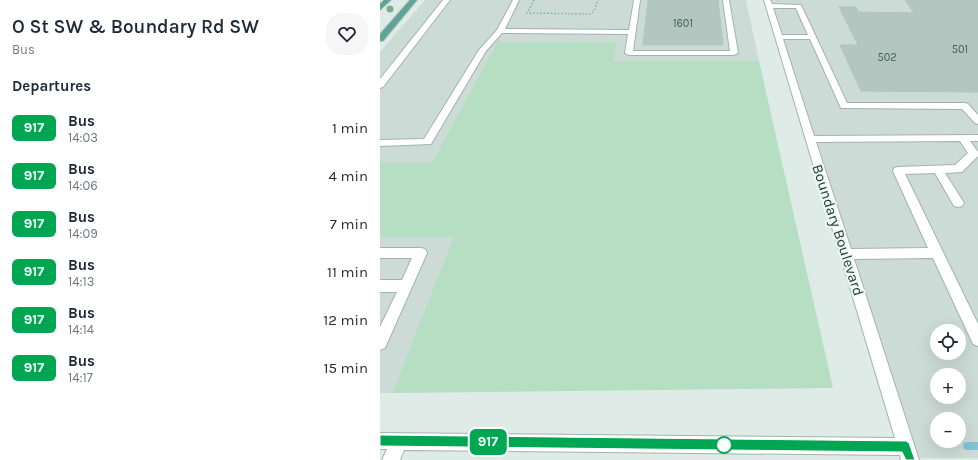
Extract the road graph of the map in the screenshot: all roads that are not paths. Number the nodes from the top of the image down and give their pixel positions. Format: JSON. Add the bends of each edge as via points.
{"nodes":[{"id":1,"x":388,"y":0,"type":"edge"},
{"id":2,"x":414,"y":0,"type":"edge"},
{"id":3,"x":447,"y":0,"type":"edge"},
{"id":4,"x":516,"y":0,"type":"edge"},
{"id":5,"x":637,"y":0,"type":"edge"},
{"id":6,"x":726,"y":0,"type":"edge"},
{"id":7,"x":768,"y":3,"type":"edge"},
{"id":8,"x":380,"y":8,"type":"edge"},
{"id":9,"x":500,"y":31,"type":"junction"},
{"id":10,"x":632,"y":32,"type":"junction"},
{"id":11,"x":780,"y":37,"type":"junction"},
{"id":12,"x":813,"y":37,"type":"junction"},
{"id":13,"x":380,"y":39,"type":"edge"},
{"id":14,"x":380,"y":85,"type":"edge"},
{"id":15,"x":978,"y":121,"type":"edge"},
{"id":16,"x":964,"y":138,"type":"junction"},
{"id":17,"x":978,"y":138,"type":"edge"},
{"id":18,"x":809,"y":139,"type":"junction"},
{"id":19,"x":380,"y":143,"type":"edge"},
{"id":20,"x":938,"y":170,"type":"junction"},
{"id":21,"x":958,"y":203,"type":"dead end"},
{"id":22,"x":380,"y":253,"type":"edge"},
{"id":23,"x":937,"y":253,"type":"junction"},
{"id":24,"x":846,"y":254,"type":"junction"},
{"id":25,"x":380,"y":286,"type":"edge"},
{"id":26,"x":406,"y":286,"type":"junction"},
{"id":27,"x":978,"y":339,"type":"edge"},
{"id":28,"x":380,"y":342,"type":"edge"},
{"id":29,"x":380,"y":441,"type":"edge"},
{"id":30,"x":399,"y":441,"type":"junction"},
{"id":31,"x":908,"y":453,"type":"edge"},
{"id":32,"x":392,"y":460,"type":"edge"}],
"edges":[{"from":1,"to":8,"type":"main road"},
{"from":2,"to":13,"type":"main road"},
{"from":3,"to":14,"type":"street"},
{"from":4,"to":9,"type":"street"},
{"from":5,"to":10,"type":"street"},
{"from":6,"to":10,"type":"street","via":[[734,53],[629,53]]},
{"from":7,"to":11,"type":"street","name":"Boundary Boulevard"},
{"from":7,"to":12,"type":"street","via":[[799,6]]},
{"from":9,"to":10,"type":"street"},
{"from":9,"to":19,"type":"street","via":[[483,50],[427,142]]},
{"from":11,"to":12,"type":"street"},
{"from":11,"to":18,"type":"street","name":"Boundary Boulevard"},
{"from":12,"to":15,"type":"street","via":[[844,106],[965,106]]},
{"from":16,"to":17,"type":"street"},
{"from":16,"to":18,"type":"street"},
{"from":16,"to":20,"type":"street","via":[[974,154],[958,169]]},
{"from":18,"to":24,"type":"street","name":"Boundary Boulevard"},
{"from":20,"to":21,"type":"street"},
{"from":20,"to":23,"type":"street","via":[[898,171]]},
{"from":22,"to":26,"type":"street","via":[[421,253]]},
{"from":23,"to":24,"type":"street"},
{"from":23,"to":27,"type":"street"},
{"from":24,"to":31,"type":"street","name":"Boundary Boulevard"},
{"from":25,"to":26,"type":"street"},
{"from":26,"to":28,"type":"street"},
{"from":29,"to":30,"type":"street"},
{"from":30,"to":31,"type":"street"},
{"from":30,"to":32,"type":"street"}]}
